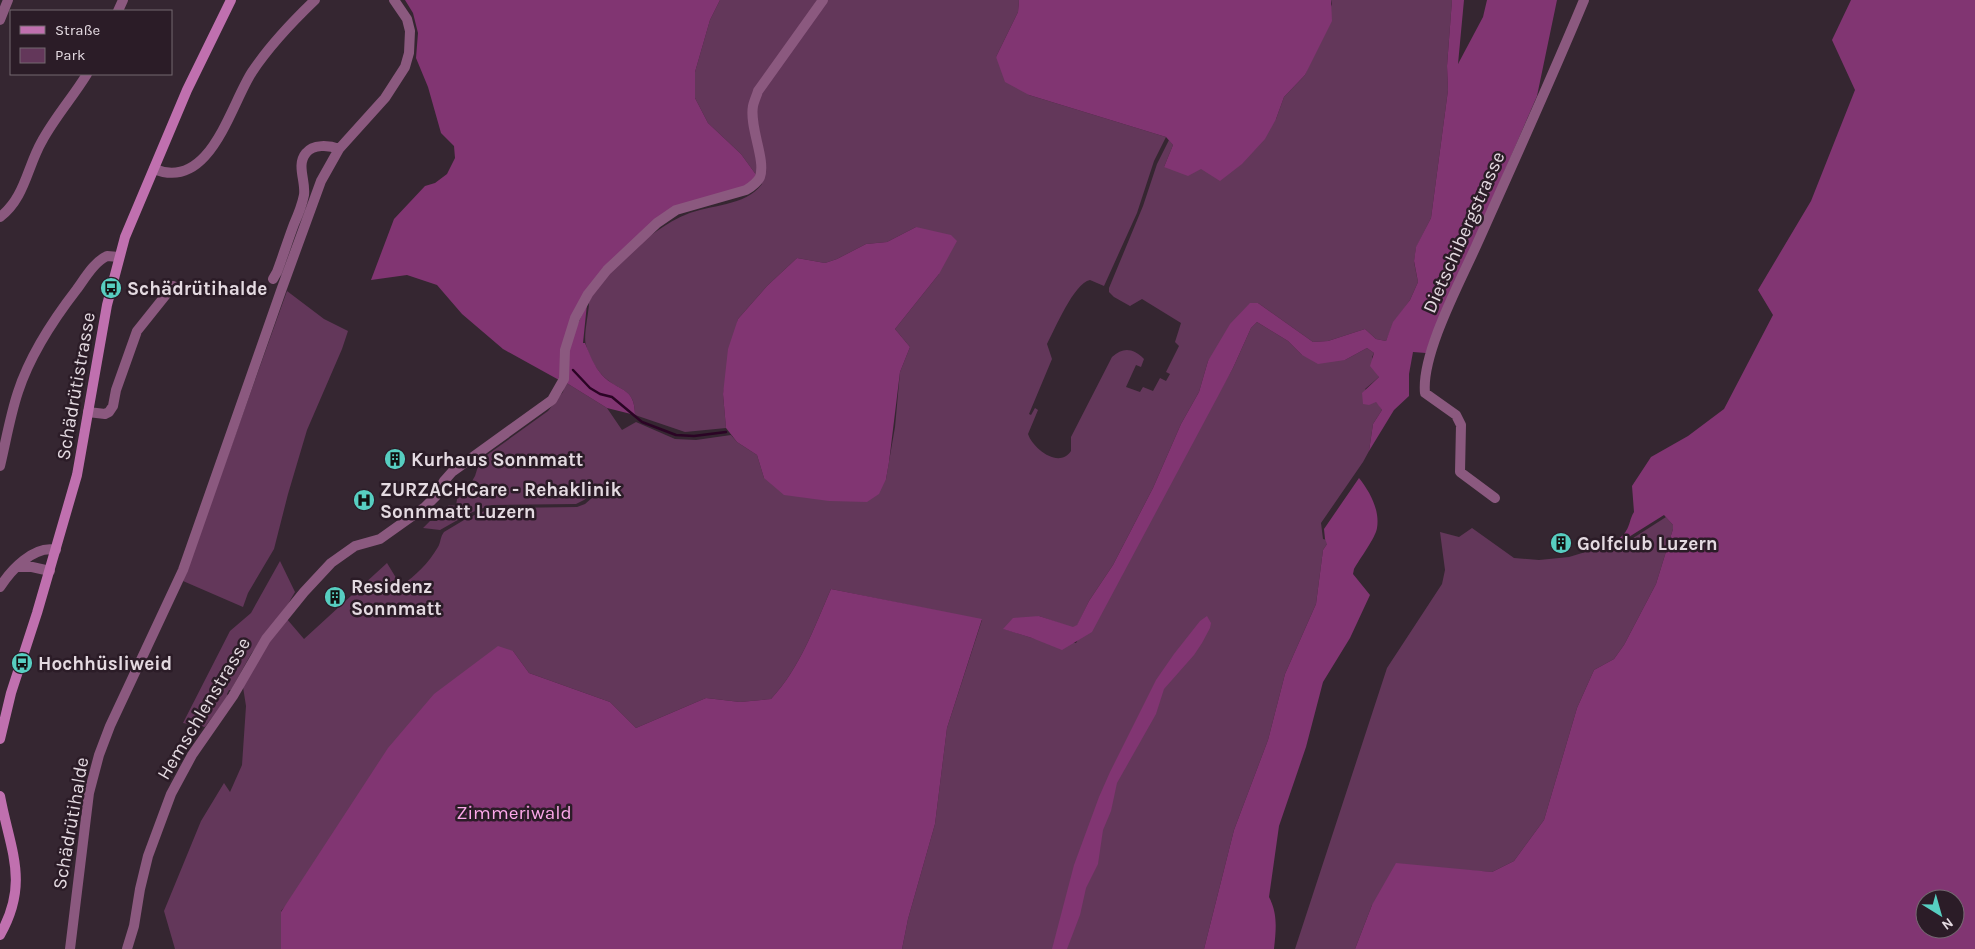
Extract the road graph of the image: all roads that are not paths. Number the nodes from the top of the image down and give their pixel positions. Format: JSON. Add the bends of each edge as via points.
{"nodes":[{"id":1,"x":8,"y":0,"type":"edge"},
{"id":2,"x":231,"y":0,"type":"edge"},
{"id":3,"x":315,"y":0,"type":"edge"},
{"id":4,"x":394,"y":0,"type":"edge"},
{"id":5,"x":823,"y":0,"type":"edge"},
{"id":6,"x":1584,"y":0,"type":"edge"},
{"id":7,"x":0,"y":20,"type":"edge"},
{"id":8,"x":86,"y":75,"type":"edge"},
{"id":9,"x":338,"y":149,"type":"junction"},
{"id":10,"x":154,"y":169,"type":"junction"},
{"id":11,"x":0,"y":218,"type":"edge"},
{"id":12,"x":119,"y":257,"type":"junction"},
{"id":13,"x":273,"y":279,"type":"dead end"},
{"id":14,"x":173,"y":286,"type":"dead end"},
{"id":15,"x":88,"y":412,"type":"junction"},
{"id":16,"x":0,"y":466,"type":"edge"},
{"id":17,"x":1495,"y":498,"type":"dead end"},
{"id":18,"x":56,"y":550,"type":"junction"},
{"id":19,"x":18,"y":567,"type":"junction"},
{"id":20,"x":50,"y":571,"type":"junction"},
{"id":21,"x":0,"y":586,"type":"edge"},
{"id":22,"x":0,"y":736,"type":"edge"},
{"id":23,"x":0,"y":796,"type":"edge"},
{"id":24,"x":0,"y":935,"type":"edge"},
{"id":25,"x":70,"y":949,"type":"edge"},
{"id":26,"x":126,"y":949,"type":"edge"}],
"edges":[{"from":1,"to":7,"type":"street"},
{"from":2,"to":10,"type":"main road","name":"Schädrütistrasse"},
{"from":3,"to":10,"type":"street","via":[[285,29],[252,72],[216,142],[202,159],[189,169],[178,172],[164,173]]},
{"from":4,"to":9,"type":"street","name":"Schädrütihalde","via":[[407,19],[410,31],[405,67],[385,98]]},
{"from":5,"to":26,"type":"street","name":"Hemschlenstrasse","via":[[758,91],[753,105],[753,121],[761,168],[755,184],[746,190],[676,210],[657,223],[607,270],[588,294],[575,318],[565,350],[564,379],[552,400],[452,472],[425,507],[380,539],[355,546],[332,563],[266,640],[182,771],[148,856]]},
{"from":6,"to":17,"type":"street","name":"Dietschibergstrasse","via":[[1446,312],[1426,365],[1425,393],[1456,415],[1461,425],[1460,472]]},
{"from":8,"to":11,"type":"street","via":[[41,143],[19,195]]},
{"from":9,"to":13,"type":"street","via":[[328,146],[312,148],[302,159],[305,184],[302,202]]},
{"from":9,"to":25,"type":"street","name":"Schädrütihalde","via":[[311,205],[183,570],[99,755],[89,793]]},
{"from":10,"to":12,"type":"main road","name":"Schädrütistrasse"},
{"from":12,"to":15,"type":"main road","name":"Schädrütistrasse"},
{"from":12,"to":16,"type":"street","via":[[107,256],[95,266],[74,292],[28,364]]},
{"from":14,"to":15,"type":"street","via":[[135,335],[111,409],[102,415]]},
{"from":15,"to":18,"type":"main road","name":"Schädrütistrasse","via":[[77,474]]},
{"from":18,"to":19,"type":"street","via":[[50,548],[37,552]]},
{"from":18,"to":20,"type":"main road","name":"Schädrütistrasse"},
{"from":19,"to":20,"type":"street"},
{"from":19,"to":21,"type":"street"},
{"from":20,"to":22,"type":"main road","name":"Schädrütistrasse"},
{"from":23,"to":24,"type":"main road","via":[[14,855],[16,884],[11,913]]}]}
